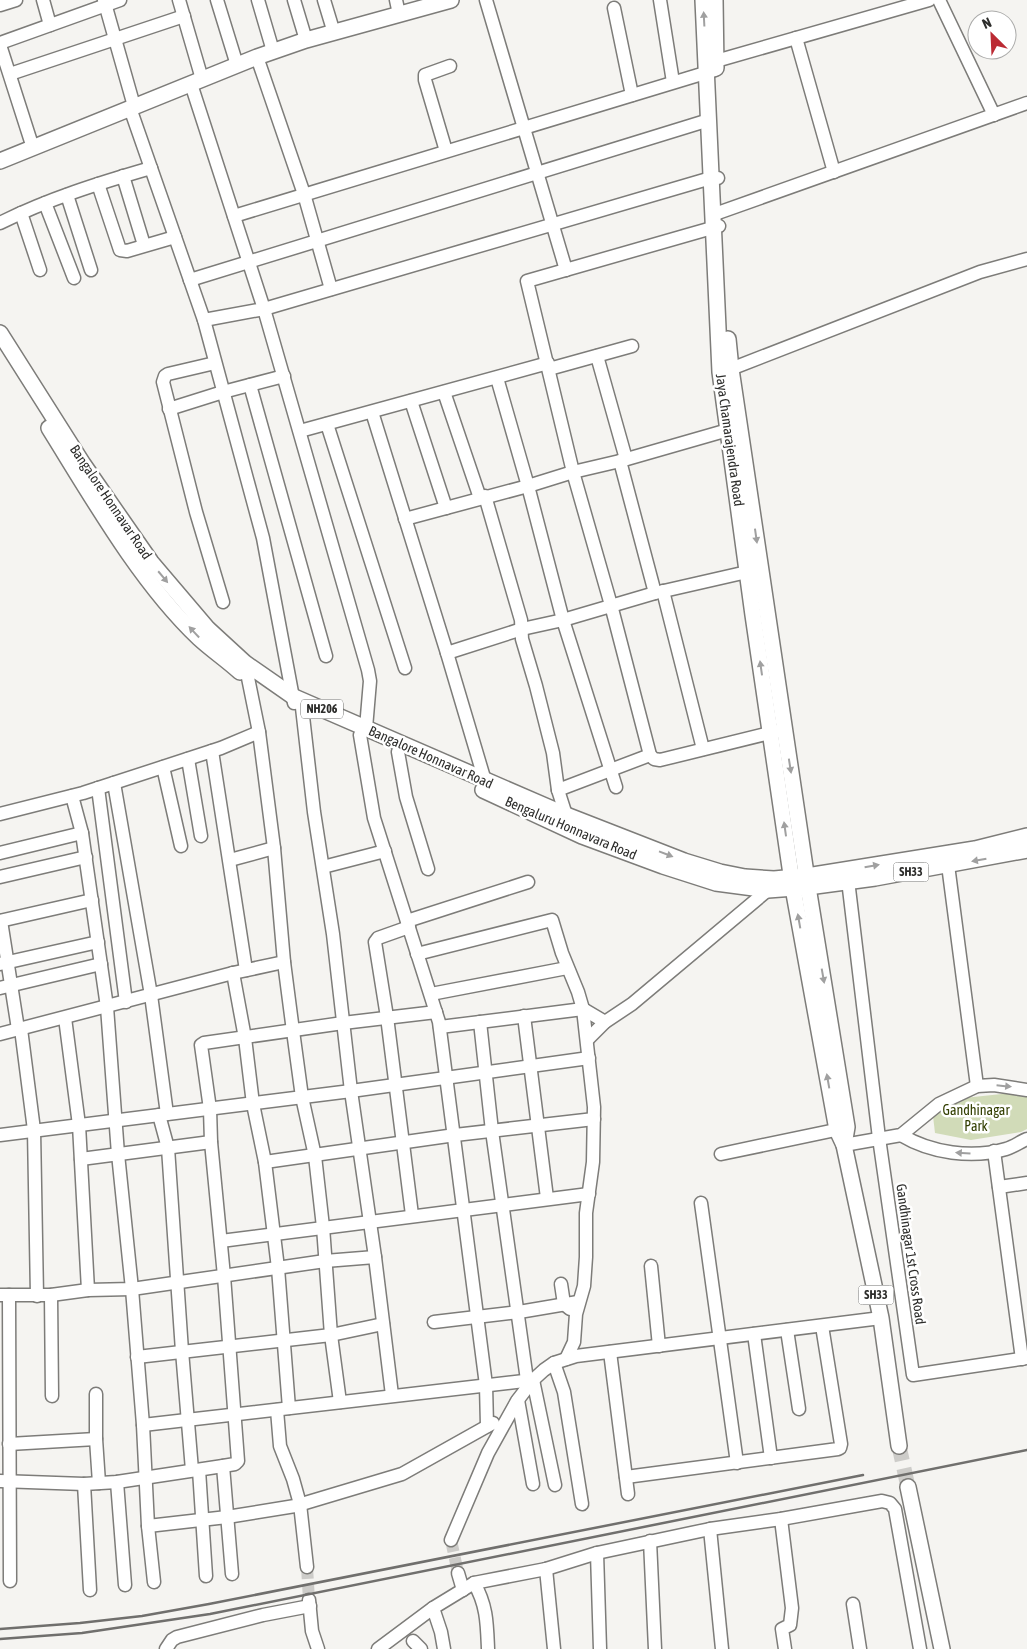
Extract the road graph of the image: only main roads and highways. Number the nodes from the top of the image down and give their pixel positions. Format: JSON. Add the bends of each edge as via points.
{"nodes":[{"id":1,"x":451,"y":0,"type":"edge"},
{"id":2,"x":703,"y":0,"type":"edge"},
{"id":3,"x":715,"y":0,"type":"edge"},
{"id":4,"x":422,"y":4,"type":"edge"},
{"id":5,"x":398,"y":7,"type":"edge"},
{"id":6,"x":713,"y":67,"type":"junction"},
{"id":7,"x":0,"y":161,"type":"edge"},
{"id":8,"x":714,"y":178,"type":"junction"},
{"id":9,"x":0,"y":333,"type":"edge"},
{"id":10,"x":0,"y":351,"type":"edge"},
{"id":11,"x":726,"y":370,"type":"junction"},
{"id":12,"x":19,"y":371,"type":"junction"},
{"id":13,"x":363,"y":732,"type":"junction"},
{"id":14,"x":778,"y":732,"type":"junction"},
{"id":15,"x":463,"y":776,"type":"junction"},
{"id":16,"x":1027,"y":836,"type":"edge"},
{"id":17,"x":1027,"y":850,"type":"edge"},
{"id":18,"x":848,"y":876,"type":"junction"},
{"id":19,"x":800,"y":882,"type":"junction"},
{"id":20,"x":899,"y":1446,"type":"tunnel mouth"},
{"id":21,"x":908,"y":1487,"type":"tunnel mouth"},
{"id":22,"x":942,"y":1649,"type":"edge"}],
"edges":[{"from":1,"to":4,"type":"main road"},
{"from":6,"to":2,"type":"main road","name":"Jaya Chamarajendra Road","one_way":true},
{"from":3,"to":6,"type":"main road","name":"Jaya Chamarajendra Road"},
{"from":4,"to":5,"type":"main road"},
{"from":5,"to":7,"type":"main road","via":[[257,57]]},
{"from":6,"to":8,"type":"main road","name":"Jaya Chamarajendra Road"},
{"from":6,"to":8,"type":"main road","name":"Jaya Chamarajendra Road","via":[[708,120]]},
{"from":8,"to":11,"type":"main road","name":"Jaya Chamarajendra Road"},
{"from":9,"to":12,"type":"main road","name":"Bangalore Honnavar Road","number":"NH206"},
{"from":10,"to":12,"type":"main road","number":"NH206"},
{"from":11,"to":14,"type":"main road","name":"Jaya Chamarajendra Road","one_way":true},
{"from":14,"to":11,"type":"main road","name":"Jaya Chamarajendra Road","one_way":true,"via":[[747,572],[728,430]]},
{"from":12,"to":13,"type":"main road","name":"Bangalore Honnavar Road","number":"NH206","via":[[142,552],[247,671],[298,703]]},
{"from":13,"to":15,"type":"main road","name":"Bangalore Honnavar Road","number":"NH206"},
{"from":13,"to":15,"type":"main road","name":"Bengaluru Honnavara Road","number":"NH206","via":[[398,752]]},
{"from":14,"to":19,"type":"main road","name":"Jaya Chamarajendra Road"},
{"from":15,"to":19,"type":"main road","name":"Bangalore Honnavar Road","number":"NH206","one_way":true,"via":[[485,781],[684,861],[745,877]]},
{"from":15,"to":19,"type":"main road","name":"Bengaluru Honnavara Road","number":"NH206","via":[[582,836],[716,883],[768,890]]},
{"from":18,"to":16,"type":"main road","name":"Bangalore Honnavar Road","number":"SH33","one_way":true},
{"from":17,"to":18,"type":"main road","number":"SH33","one_way":true,"via":[[948,865]]},
{"from":18,"to":19,"type":"main road","name":"Bangalore Honnavar Road","number":"SH33"},
{"from":19,"to":20,"type":"main road","number":"SH33","via":[[844,1145],[881,1318]]},
{"from":21,"to":22,"type":"main road"}]}
